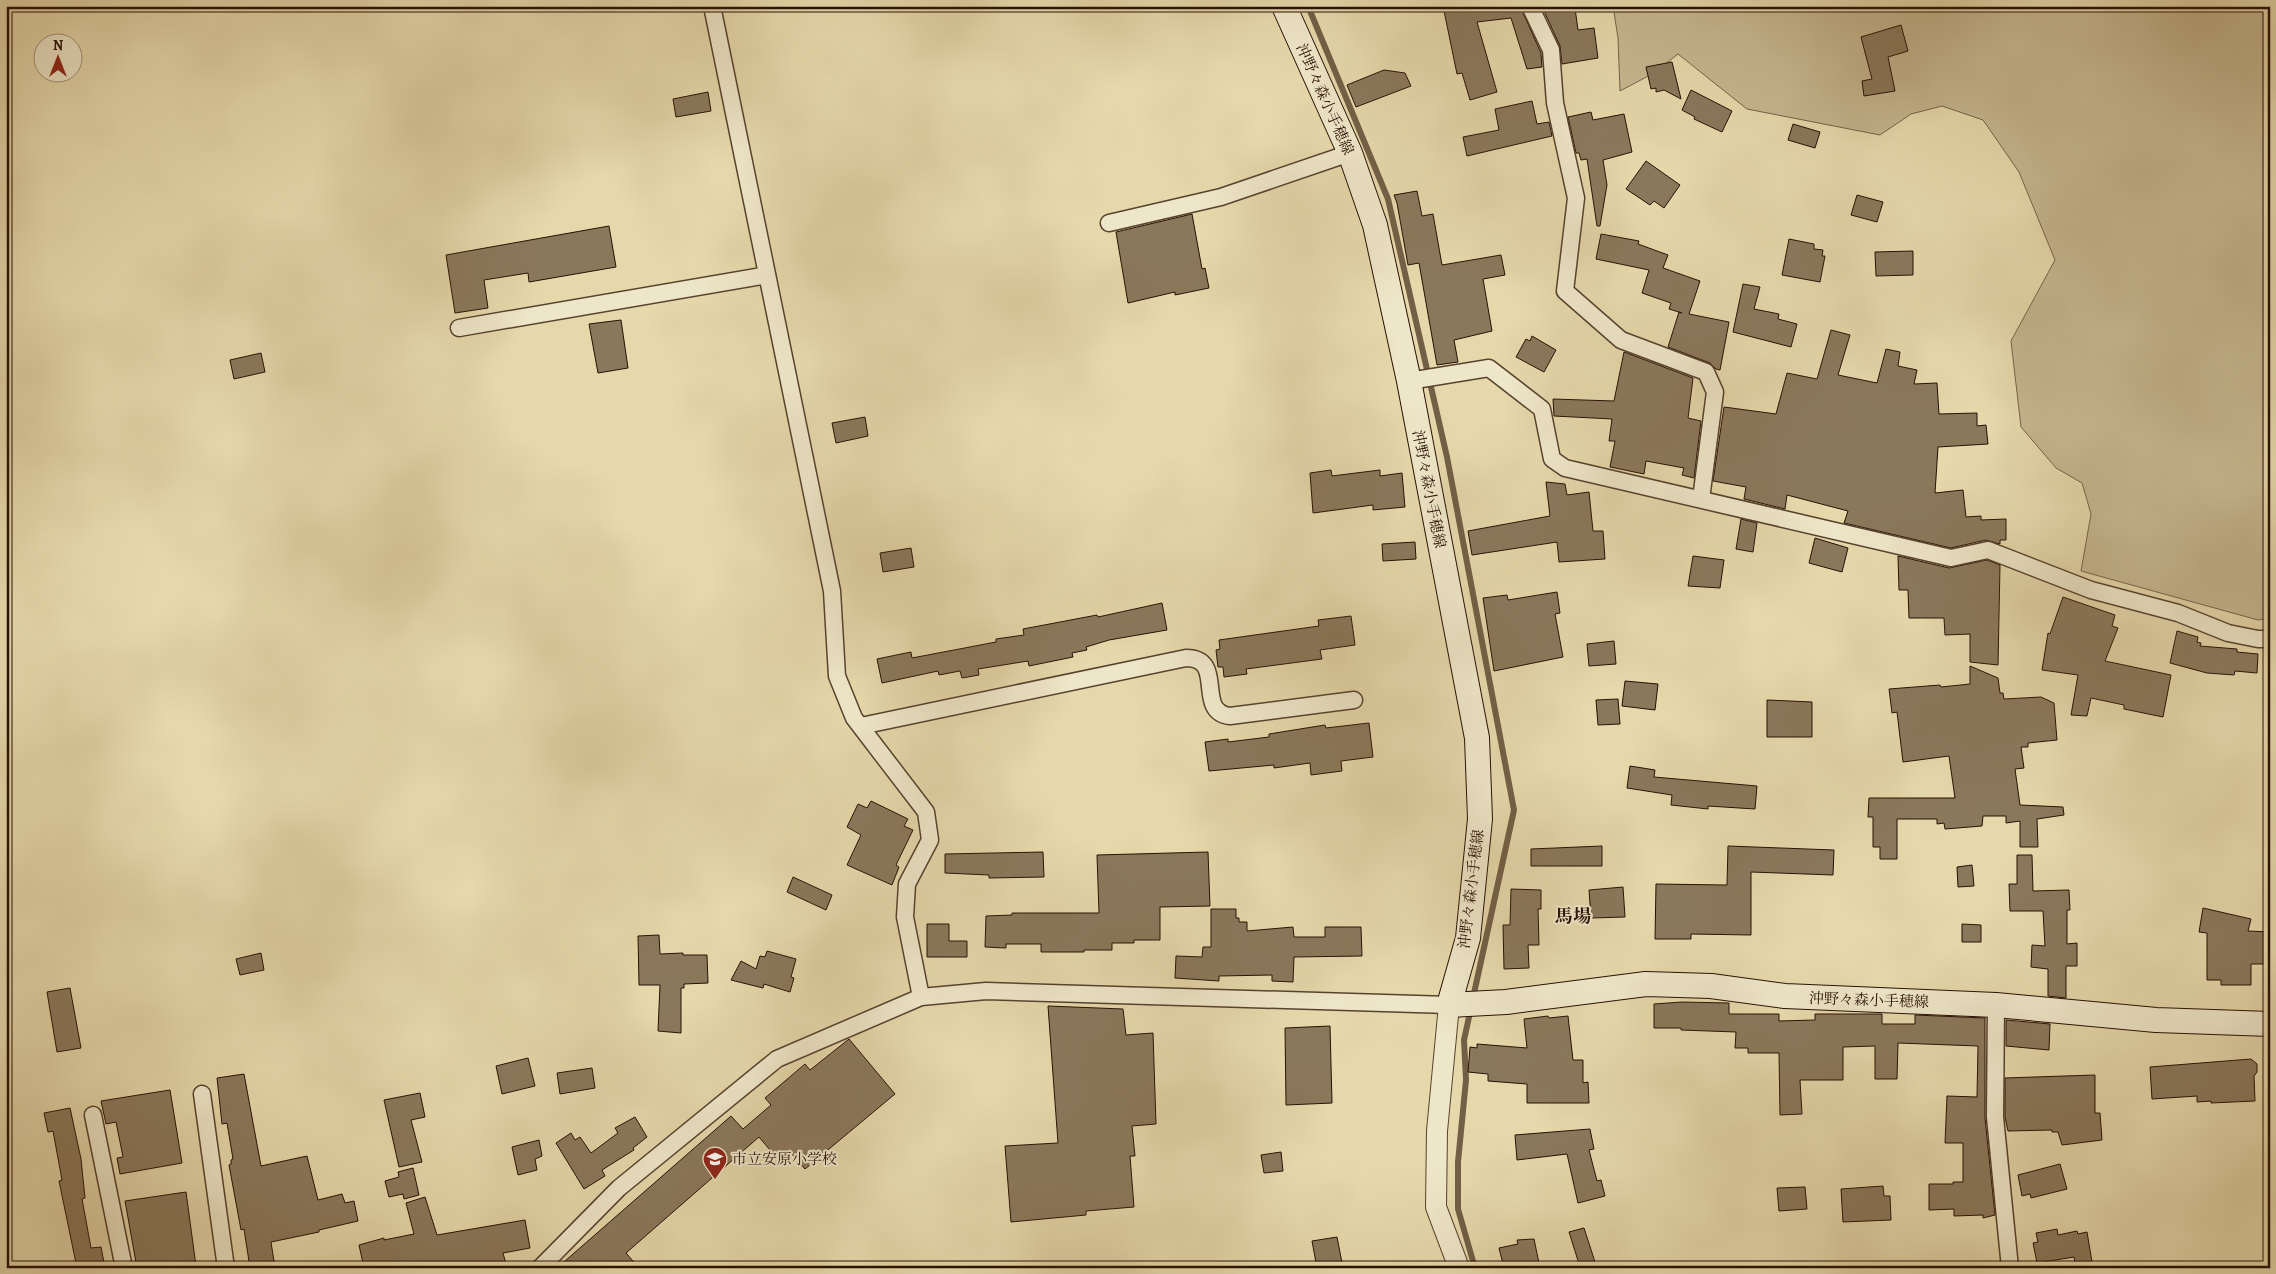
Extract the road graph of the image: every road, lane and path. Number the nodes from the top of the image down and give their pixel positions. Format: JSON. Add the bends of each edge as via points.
{"nodes":[{"id":1,"x":712,"y":6,"type":"edge"},
{"id":2,"x":1284,"y":6,"type":"edge"},
{"id":3,"x":1530,"y":6,"type":"edge"},
{"id":4,"x":1350,"y":153,"type":"junction"},
{"id":5,"x":1109,"y":223,"type":"dead end"},
{"id":6,"x":767,"y":275,"type":"junction"},
{"id":7,"x":460,"y":328,"type":"dead end"},
{"id":8,"x":1409,"y":381,"type":"junction"},
{"id":9,"x":1701,"y":500,"type":"junction"},
{"id":10,"x":2270,"y":638,"type":"edge"},
{"id":11,"x":1354,"y":700,"type":"dead end"},
{"id":12,"x":861,"y":726,"type":"junction"},
{"id":13,"x":921,"y":997,"type":"junction"},
{"id":14,"x":1449,"y":1004,"type":"junction"},
{"id":15,"x":1996,"y":1005,"type":"junction"},
{"id":16,"x":2270,"y":1024,"type":"edge"},
{"id":17,"x":202,"y":1094,"type":"dead end"},
{"id":18,"x":93,"y":1115,"type":"dead end"},
{"id":19,"x":124,"y":1268,"type":"edge"},
{"id":20,"x":226,"y":1268,"type":"edge"},
{"id":21,"x":540,"y":1268,"type":"edge"},
{"id":22,"x":1460,"y":1268,"type":"edge"},
{"id":23,"x":2010,"y":1268,"type":"edge"}],
"edges":[{"from":1,"to":6,"type":"street"},
{"from":2,"to":4,"type":"main road","name":"沖野々森小手穂線"},
{"from":3,"to":9,"type":"street","via":[[1551,50],[1554,103],[1576,198],[1565,291],[1622,340],[1706,372],[1715,392]]},
{"from":4,"to":5,"type":"street","via":[[1221,197]]},
{"from":4,"to":8,"type":"main road","name":"沖野々森小手穂線","via":[[1375,225]]},
{"from":6,"to":7,"type":"street"},
{"from":6,"to":12,"type":"street","via":[[832,591],[837,676],[854,718]]},
{"from":8,"to":9,"type":"street","via":[[1489,368],[1542,409],[1552,459],[1564,468]]},
{"from":8,"to":14,"type":"main road","name":"沖野々森小手穂線","via":[[1477,738],[1479,829],[1468,938]]},
{"from":9,"to":10,"type":"street","via":[[1951,558],[1988,550],[2091,590],[2178,613],[2228,633]]},
{"from":11,"to":12,"type":"street","via":[[1222,715],[1212,702],[1204,664],[1196,658],[1186,658]]},
{"from":12,"to":13,"type":"street","via":[[926,812],[930,840],[907,884],[905,917]]},
{"from":13,"to":14,"type":"street","via":[[986,991]]},
{"from":13,"to":21,"type":"street","via":[[776,1060],[619,1188]]},
{"from":14,"to":15,"type":"main road","name":"沖野々森小手穂線","via":[[1506,1002],[1646,984],[1711,986],[1785,996]]},
{"from":14,"to":22,"type":"street","via":[[1437,1131],[1436,1207]]},
{"from":15,"to":16,"type":"main road","name":"沖野々森小手穂線","via":[[2156,1020]]},
{"from":15,"to":23,"type":"street","via":[[1995,1117]]},
{"from":17,"to":20,"type":"street"},
{"from":18,"to":19,"type":"street"}]}
